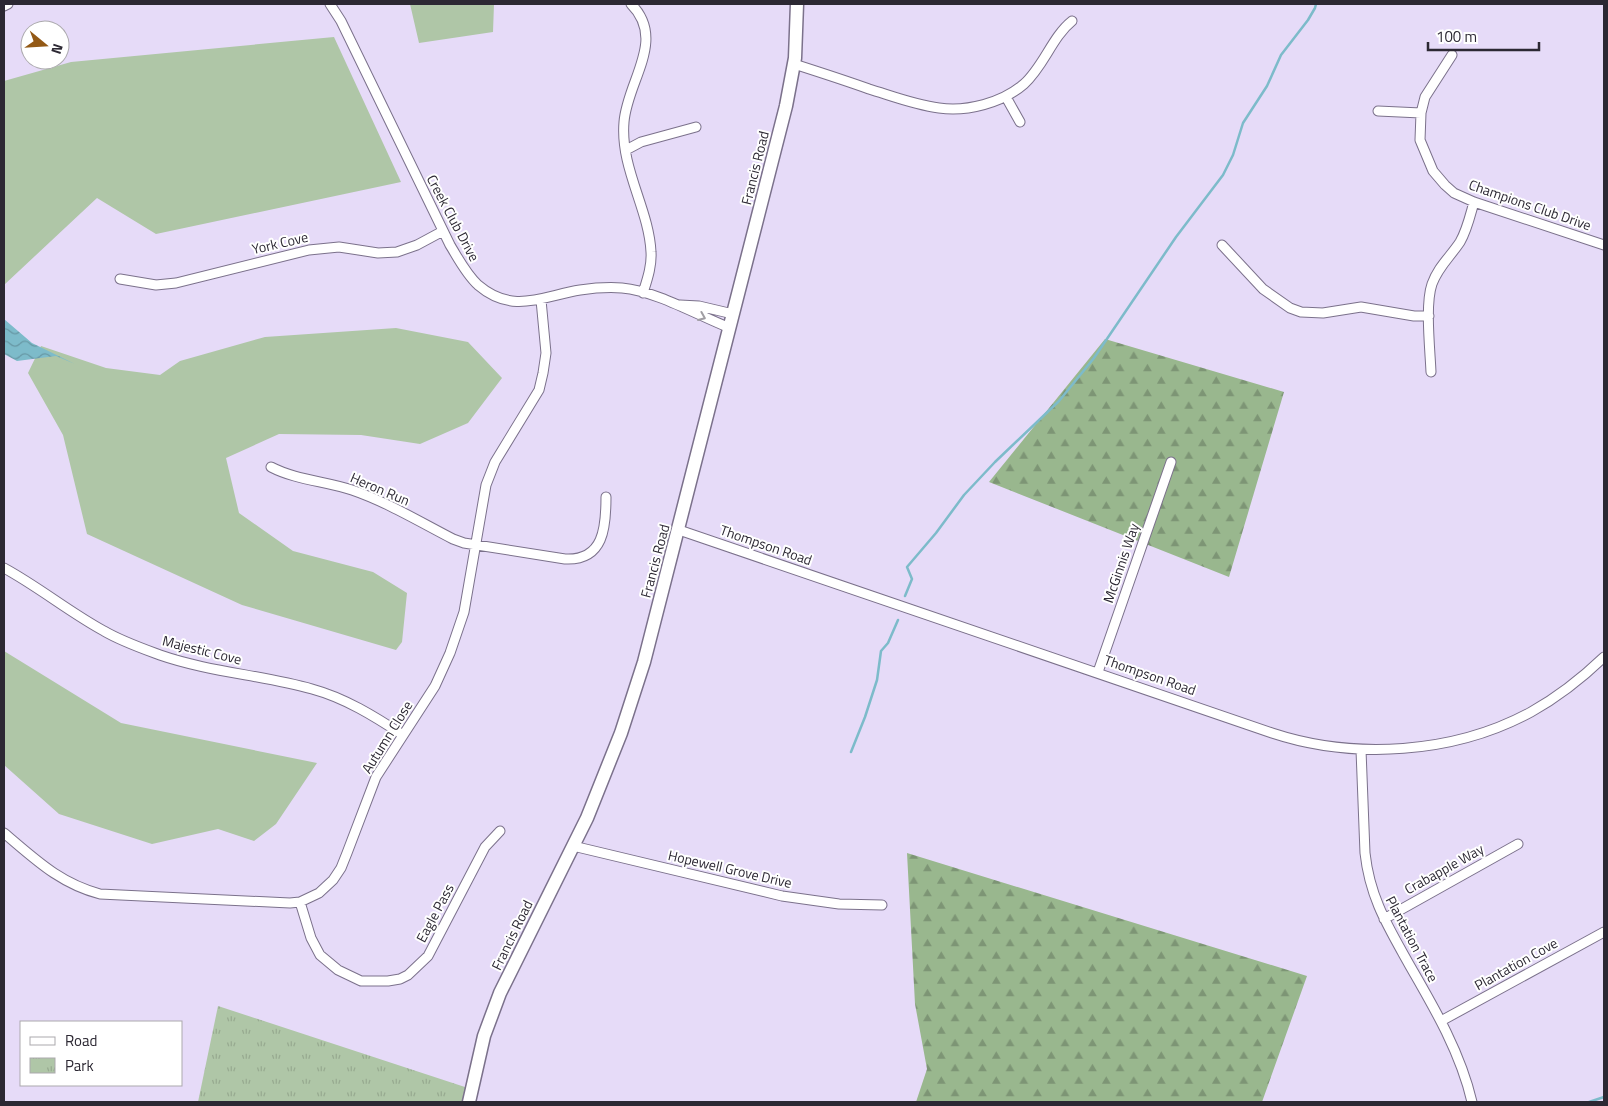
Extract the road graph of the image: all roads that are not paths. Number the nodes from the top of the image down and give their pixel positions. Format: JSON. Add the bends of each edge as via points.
{"nodes":[{"id":1,"x":8,"y":4,"type":"edge"},
{"id":2,"x":330,"y":4,"type":"edge"},
{"id":3,"x":631,"y":4,"type":"edge"},
{"id":4,"x":797,"y":4,"type":"edge"},
{"id":5,"x":4,"y":6,"type":"edge"},
{"id":6,"x":1072,"y":21,"type":"dead end"},
{"id":7,"x":1452,"y":55,"type":"dead end"},
{"id":8,"x":794,"y":64,"type":"junction"},
{"id":9,"x":1006,"y":96,"type":"junction"},
{"id":10,"x":1378,"y":110,"type":"dead end"},
{"id":11,"x":1421,"y":113,"type":"junction"},
{"id":12,"x":1020,"y":122,"type":"dead end"},
{"id":13,"x":696,"y":127,"type":"dead end"},
{"id":14,"x":626,"y":150,"type":"junction"},
{"id":15,"x":1474,"y":202,"type":"junction"},
{"id":16,"x":443,"y":231,"type":"junction"},
{"id":17,"x":1604,"y":244,"type":"edge"},
{"id":18,"x":1222,"y":245,"type":"dead end"},
{"id":19,"x":120,"y":278,"type":"dead end"},
{"id":20,"x":643,"y":293,"type":"junction"},
{"id":21,"x":541,"y":300,"type":"junction"},
{"id":22,"x":675,"y":304,"type":"junction"},
{"id":23,"x":733,"y":314,"type":"junction"},
{"id":24,"x":1429,"y":316,"type":"junction"},
{"id":25,"x":730,"y":328,"type":"junction"},
{"id":26,"x":1431,"y":372,"type":"dead end"},
{"id":27,"x":1171,"y":462,"type":"dead end"},
{"id":28,"x":270,"y":467,"type":"dead end"},
{"id":29,"x":606,"y":497,"type":"dead end"},
{"id":30,"x":679,"y":530,"type":"junction"},
{"id":31,"x":475,"y":544,"type":"junction"},
{"id":32,"x":4,"y":568,"type":"edge"},
{"id":33,"x":1604,"y":657,"type":"edge"},
{"id":34,"x":1098,"y":672,"type":"junction"},
{"id":35,"x":403,"y":735,"type":"junction"},
{"id":36,"x":1361,"y":750,"type":"junction"},
{"id":37,"x":500,"y":832,"type":"dead end"},
{"id":38,"x":4,"y":833,"type":"edge"},
{"id":39,"x":1518,"y":844,"type":"dead end"},
{"id":40,"x":573,"y":846,"type":"junction"},
{"id":41,"x":300,"y":902,"type":"junction"},
{"id":42,"x":882,"y":905,"type":"dead end"},
{"id":43,"x":1384,"y":919,"type":"junction"},
{"id":44,"x":1604,"y":932,"type":"edge"},
{"id":45,"x":1441,"y":1021,"type":"junction"},
{"id":46,"x":469,"y":1102,"type":"edge"},
{"id":47,"x":1472,"y":1102,"type":"edge"}],
"edges":[{"from":1,"to":5,"type":"street"},
{"from":2,"to":16,"type":"street","name":"Creek Club Drive"},
{"from":3,"to":14,"type":"street","via":[[641,17],[647,38],[624,122]]},
{"from":4,"to":8,"type":"street","name":"Francis Road"},
{"from":6,"to":9,"type":"street","via":[[1024,84]]},
{"from":7,"to":11,"type":"street","name":"Champions Club Drive","via":[[1428,91]]},
{"from":8,"to":9,"type":"street","via":[[901,100],[940,108],[978,107]]},
{"from":8,"to":23,"type":"street","name":"Francis Road"},
{"from":9,"to":12,"type":"street"},
{"from":10,"to":11,"type":"street"},
{"from":11,"to":15,"type":"street","name":"Champions Club Drive","via":[[1420,140],[1433,171],[1454,193]]},
{"from":13,"to":14,"type":"street","via":[[641,142]]},
{"from":14,"to":20,"type":"street","via":[[632,183],[650,237],[649,276]]},
{"from":15,"to":17,"type":"street","name":"Champions Club Drive"},
{"from":15,"to":24,"type":"street","via":[[1465,232],[1441,265],[1432,285],[1428,297]]},
{"from":16,"to":19,"type":"street","name":"York Cove","via":[[397,252],[378,253],[339,247],[309,250],[176,283],[156,285]]},
{"from":16,"to":21,"type":"street","name":"Creek Club Drive","via":[[467,273],[489,293],[512,300]]},
{"from":18,"to":24,"type":"street","via":[[1263,289],[1301,312],[1362,308]]},
{"from":20,"to":21,"type":"street","name":"Creek Club Drive","via":[[605,287]]},
{"from":20,"to":22,"type":"street","name":"Creek Club Drive"},
{"from":21,"to":31,"type":"street","name":"Autumn Close","via":[[546,353],[539,390],[490,474]]},
{"from":22,"to":23,"type":"street","name":"Creek Club Drive"},
{"from":22,"to":25,"type":"street","name":"Creek Club Drive","one_way":true},
{"from":23,"to":25,"type":"street","name":"Francis Road"},
{"from":24,"to":26,"type":"street"},
{"from":25,"to":30,"type":"street","name":"Francis Road"},
{"from":27,"to":34,"type":"street","name":"McGinnis Way"},
{"from":28,"to":31,"type":"street","name":"Heron Run","via":[[374,498],[454,539]]},
{"from":29,"to":31,"type":"street","name":"Heron Run","via":[[603,534],[599,544],[584,557],[566,559]]},
{"from":30,"to":34,"type":"street","name":"Thompson Road"},
{"from":30,"to":40,"type":"street","name":"Francis Road","via":[[634,697],[601,785]]},
{"from":31,"to":35,"type":"street","name":"Autumn Close","via":[[464,612],[450,653],[435,686]]},
{"from":32,"to":35,"type":"street","name":"Majestic Cove","via":[[105,631],[132,644],[190,664],[312,689],[351,703]]},
{"from":33,"to":36,"type":"street","name":"Thompson Road","via":[[1550,700],[1498,726],[1455,740]]},
{"from":34,"to":36,"type":"street","name":"Thompson Road","via":[[1284,737],[1322,746]]},
{"from":35,"to":41,"type":"street","name":"Autumn Close","via":[[376,777],[337,874],[319,893]]},
{"from":36,"to":43,"type":"street","name":"Plantation Trace","via":[[1367,868],[1374,897]]},
{"from":37,"to":41,"type":"street","name":"Eagle Pass","via":[[486,847],[428,956],[400,979],[361,981],[338,970],[320,955]]},
{"from":38,"to":41,"type":"street","name":"Autumn Close","via":[[56,875],[81,889],[100,894]]},
{"from":39,"to":43,"type":"street","name":"Crabapple Way"},
{"from":40,"to":42,"type":"street","name":"Hopewell Grove Drive","via":[[782,896],[839,904]]},
{"from":40,"to":46,"type":"street","name":"Francis Road","via":[[500,993],[484,1036]]},
{"from":43,"to":45,"type":"street","name":"Plantation Trace"},
{"from":44,"to":45,"type":"street","name":"Plantation Cove"},
{"from":45,"to":47,"type":"street","name":"Plantation Trace"}]}
